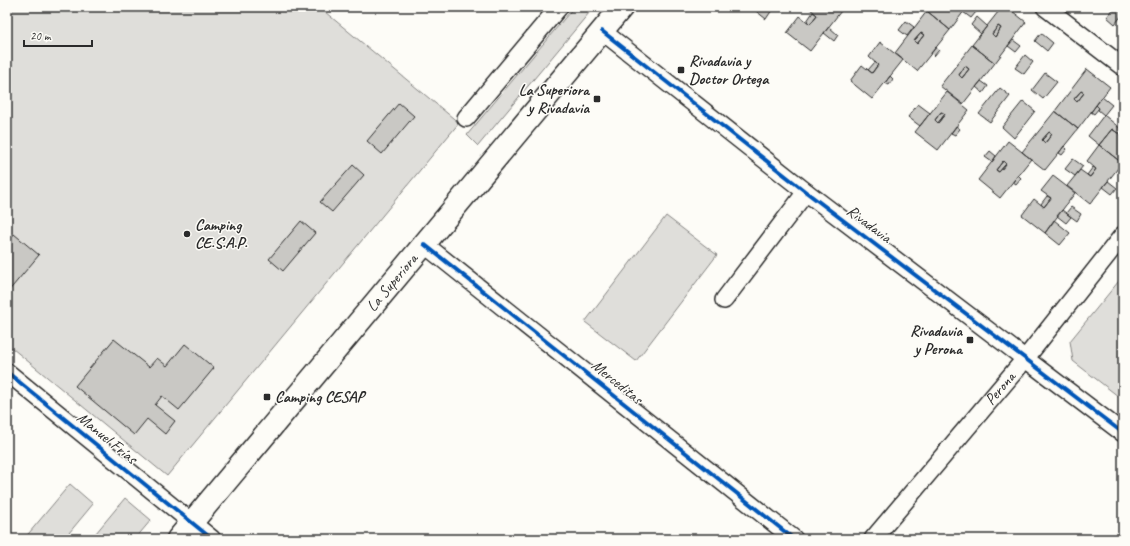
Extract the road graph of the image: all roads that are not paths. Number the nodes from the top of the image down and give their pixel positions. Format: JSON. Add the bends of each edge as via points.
{"nodes":[{"id":1,"x":559,"y":7,"type":"edge"},
{"id":2,"x":622,"y":7,"type":"edge"},
{"id":3,"x":1045,"y":7,"type":"edge"},
{"id":4,"x":602,"y":31,"type":"junction"},
{"id":5,"x":1123,"y":67,"type":"edge"},
{"id":6,"x":466,"y":118,"type":"dead end"},
{"id":7,"x":806,"y":192,"type":"junction"},
{"id":8,"x":1123,"y":236,"type":"edge"},
{"id":9,"x":424,"y":244,"type":"junction"},
{"id":10,"x":724,"y":300,"type":"dead end"},
{"id":11,"x":1025,"y":358,"type":"junction"},
{"id":12,"x":7,"y":372,"type":"edge"},
{"id":13,"x":1123,"y":433,"type":"edge"},
{"id":14,"x":191,"y":523,"type":"junction"},
{"id":15,"x":178,"y":539,"type":"edge"},
{"id":16,"x":212,"y":539,"type":"edge"},
{"id":17,"x":794,"y":539,"type":"edge"},
{"id":18,"x":873,"y":539,"type":"edge"}],
"edges":[{"from":1,"to":6,"type":"street"},
{"from":2,"to":4,"type":"main road","name":"La Superiora"},
{"from":3,"to":5,"type":"street"},
{"from":4,"to":7,"type":"street","name":"Rivadavia"},
{"from":4,"to":9,"type":"main road","name":"La Superiora"},
{"from":7,"to":10,"type":"street"},
{"from":7,"to":11,"type":"street","name":"Rivadavia"},
{"from":8,"to":11,"type":"street","name":"Perona"},
{"from":9,"to":14,"type":"main road","name":"La Superiora"},
{"from":9,"to":17,"type":"street","name":"Merceditas"},
{"from":11,"to":13,"type":"street","name":"Rivadavia"},
{"from":11,"to":18,"type":"street","name":"Perona"},
{"from":12,"to":14,"type":"street","name":"Manuel Frías"},
{"from":14,"to":15,"type":"main road","name":"La Superiora"},
{"from":14,"to":16,"type":"street","name":"Manuel Frías"}]}
